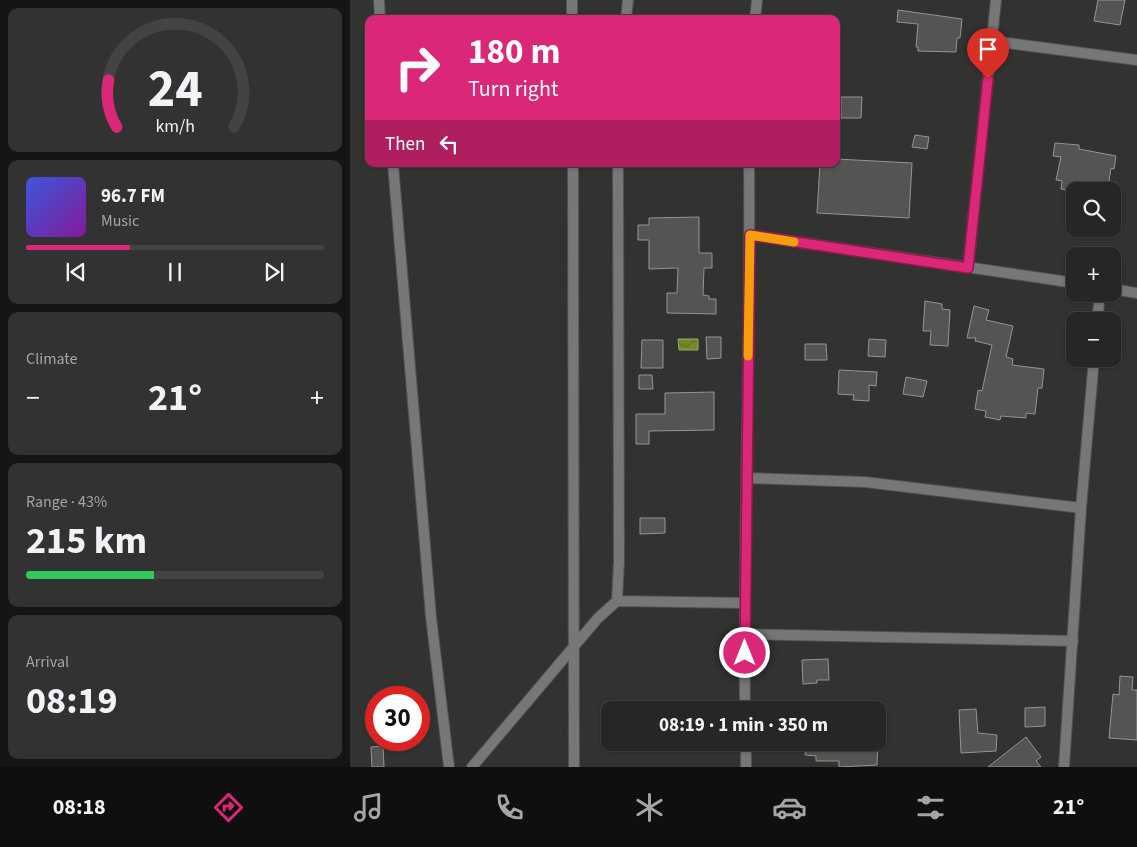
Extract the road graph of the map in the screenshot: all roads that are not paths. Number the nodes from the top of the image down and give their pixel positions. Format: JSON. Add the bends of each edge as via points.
{"nodes":[{"id":1,"x":379,"y":0,"type":"edge"},
{"id":2,"x":572,"y":0,"type":"edge"},
{"id":3,"x":628,"y":0,"type":"edge"},
{"id":4,"x":757,"y":0,"type":"edge"},
{"id":5,"x":996,"y":0,"type":"edge"},
{"id":6,"x":380,"y":15,"type":"edge"},
{"id":7,"x":572,"y":15,"type":"edge"},
{"id":8,"x":626,"y":15,"type":"edge"},
{"id":9,"x":755,"y":15,"type":"edge"},
{"id":10,"x":992,"y":41,"type":"junction"},
{"id":11,"x":1137,"y":60,"type":"edge"},
{"id":12,"x":393,"y":167,"type":"edge"},
{"id":13,"x":573,"y":167,"type":"edge"},
{"id":14,"x":618,"y":167,"type":"edge"},
{"id":15,"x":749,"y":167,"type":"edge"},
{"id":16,"x":750,"y":235,"type":"junction"},
{"id":17,"x":968,"y":268,"type":"junction"},
{"id":18,"x":1066,"y":282,"type":"edge"},
{"id":19,"x":1121,"y":290,"type":"edge"},
{"id":20,"x":1137,"y":293,"type":"edge"},
{"id":21,"x":1093,"y":367,"type":"edge"},
{"id":22,"x":746,"y":478,"type":"junction"},
{"id":23,"x":1081,"y":508,"type":"junction"},
{"id":24,"x":617,"y":601,"type":"junction"},
{"id":25,"x":745,"y":603,"type":"junction"},
{"id":26,"x":744,"y":634,"type":"junction"},
{"id":27,"x":1073,"y":641,"type":"junction"},
{"id":28,"x":575,"y":646,"type":"junction"},
{"id":29,"x":745,"y":701,"type":"edge"},
{"id":30,"x":746,"y":751,"type":"edge"},
{"id":31,"x":448,"y":767,"type":"edge"},
{"id":32,"x":472,"y":767,"type":"edge"},
{"id":33,"x":574,"y":767,"type":"edge"},
{"id":34,"x":746,"y":767,"type":"edge"},
{"id":35,"x":1064,"y":767,"type":"edge"}],
"edges":[{"from":1,"to":6,"type":"street"},
{"from":2,"to":7,"type":"street"},
{"from":3,"to":8,"type":"street"},
{"from":4,"to":9,"type":"street"},
{"from":5,"to":10,"type":"street"},
{"from":10,"to":11,"type":"street"},
{"from":10,"to":17,"type":"street"},
{"from":12,"to":31,"type":"street","via":[[431,617]]},
{"from":13,"to":28,"type":"street"},
{"from":14,"to":24,"type":"street"},
{"from":15,"to":16,"type":"street"},
{"from":16,"to":17,"type":"street"},
{"from":16,"to":22,"type":"street"},
{"from":17,"to":18,"type":"street"},
{"from":19,"to":20,"type":"street"},
{"from":21,"to":23,"type":"street"},
{"from":22,"to":23,"type":"street","via":[[865,482]]},
{"from":22,"to":25,"type":"street"},
{"from":23,"to":27,"type":"street"},
{"from":24,"to":25,"type":"street"},
{"from":24,"to":28,"type":"street","via":[[603,612]]},
{"from":25,"to":26,"type":"street"},
{"from":26,"to":27,"type":"street"},
{"from":26,"to":29,"type":"street"},
{"from":27,"to":35,"type":"street"},
{"from":28,"to":32,"type":"street"},
{"from":28,"to":33,"type":"street"},
{"from":30,"to":34,"type":"street"}]}
